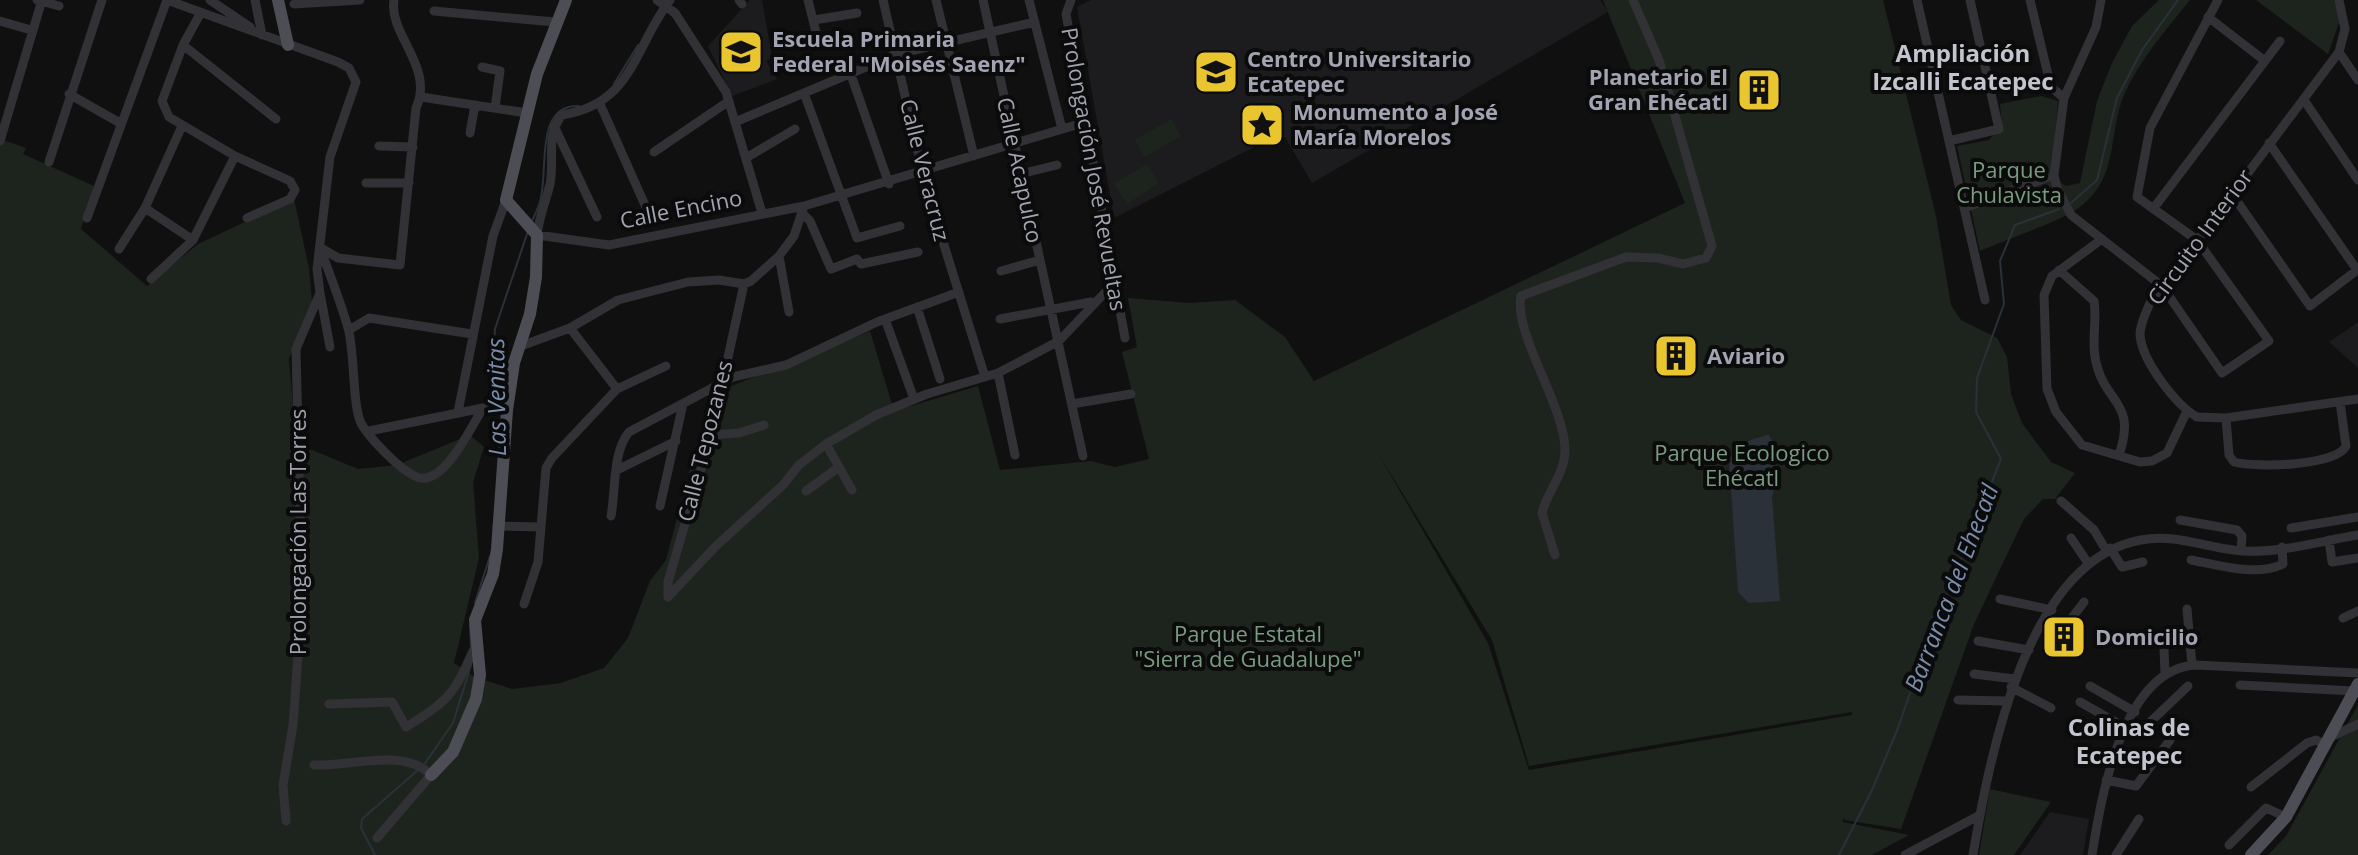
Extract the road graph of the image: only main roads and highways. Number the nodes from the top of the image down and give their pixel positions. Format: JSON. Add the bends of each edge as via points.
{"nodes":[{"id":1,"x":278,"y":0,"type":"edge"},
{"id":2,"x":566,"y":0,"type":"edge"},
{"id":3,"x":288,"y":45,"type":"road end"},
{"id":4,"x":2356,"y":688,"type":"edge"},
{"id":5,"x":424,"y":769,"type":"road end"},
{"id":6,"x":2251,"y":855,"type":"edge"}],
"edges":[{"from":1,"to":3,"type":"main road"},
{"from":2,"to":5,"type":"main road","via":[[527,113],[506,200],[532,230],[534,289],[504,409],[493,574],[475,620],[480,675],[476,699],[453,752]]},
{"from":4,"to":6,"type":"main road","via":[[2286,817]]}]}
